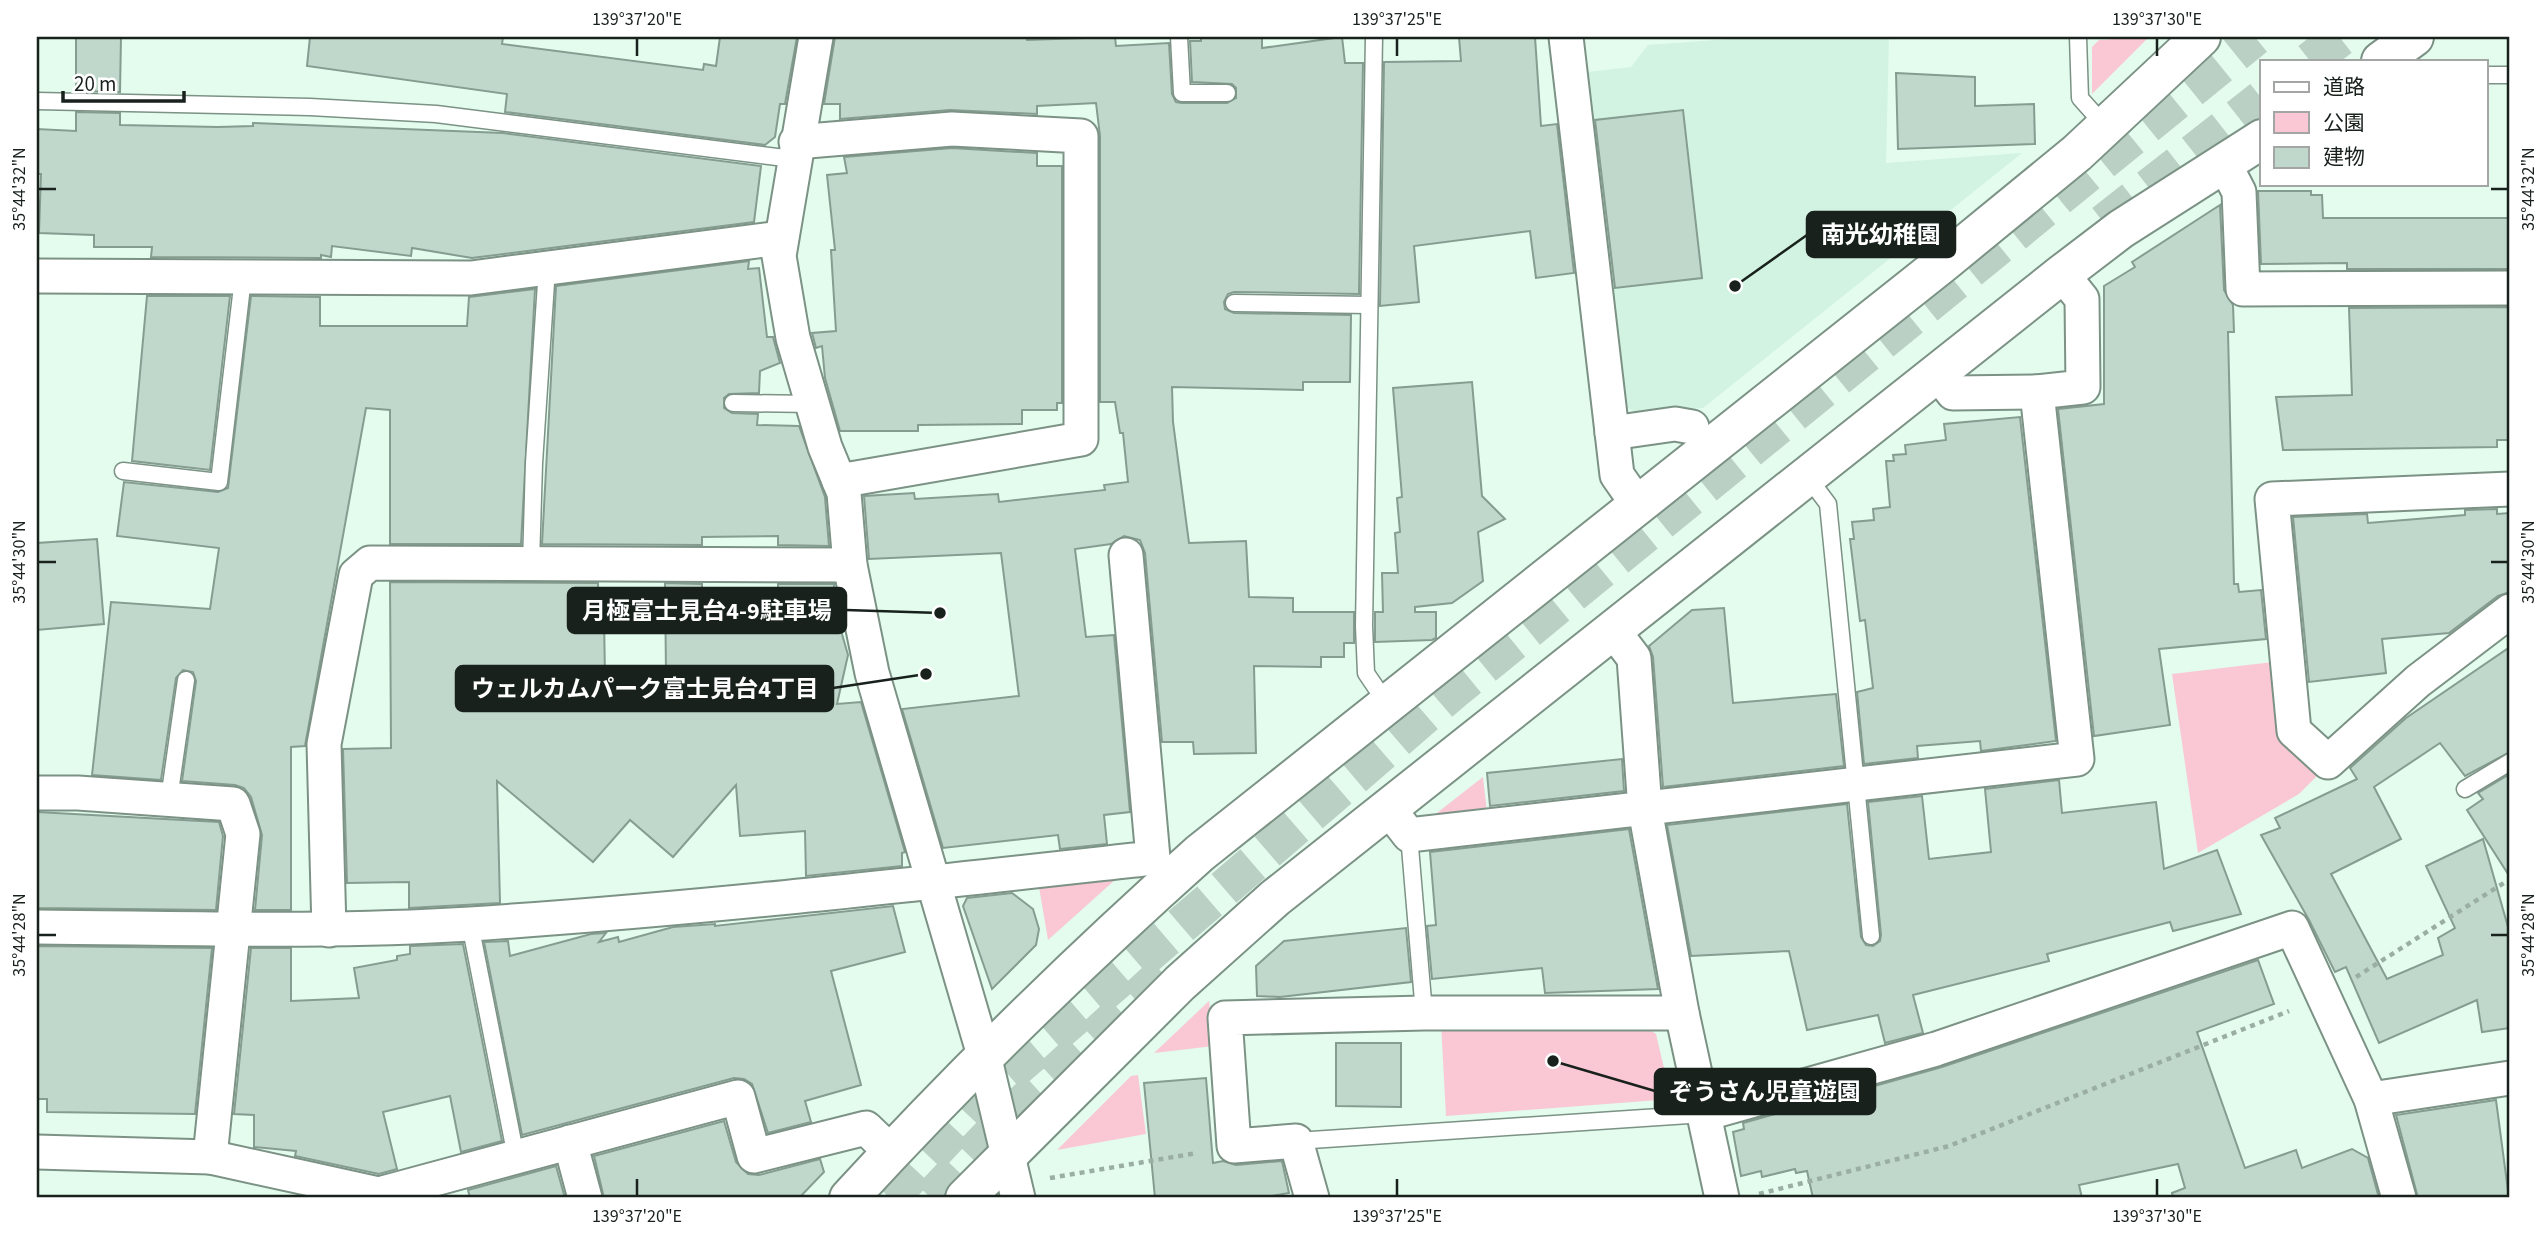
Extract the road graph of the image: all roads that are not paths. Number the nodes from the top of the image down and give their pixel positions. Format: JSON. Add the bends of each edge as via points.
{"nodes":[{"id":1,"x":816,"y":37,"type":"edge"},
{"id":2,"x":1179,"y":37,"type":"edge"},
{"id":3,"x":1374,"y":37,"type":"edge"},
{"id":4,"x":1566,"y":37,"type":"edge"},
{"id":5,"x":2078,"y":37,"type":"edge"},
{"id":6,"x":2414,"y":37,"type":"edge"},
{"id":7,"x":2186,"y":42,"type":"edge"},
{"id":8,"x":2382,"y":60,"type":"edge"},
{"id":9,"x":2488,"y":75,"type":"edge"},
{"id":10,"x":2510,"y":75,"type":"edge"},
{"id":11,"x":1227,"y":93,"type":"dead end"},
{"id":12,"x":37,"y":101,"type":"edge"},
{"id":13,"x":2106,"y":127,"type":"junction"},
{"id":14,"x":2260,"y":140,"type":"edge"},
{"id":15,"x":795,"y":150,"type":"junction"},
{"id":16,"x":2224,"y":163,"type":"junction"},
{"id":17,"x":781,"y":238,"type":"junction"},
{"id":18,"x":547,"y":268,"type":"junction"},
{"id":19,"x":2062,"y":274,"type":"junction"},
{"id":20,"x":37,"y":276,"type":"edge"},
{"id":21,"x":243,"y":278,"type":"junction"},
{"id":22,"x":2510,"y":288,"type":"edge"},
{"id":23,"x":1234,"y":303,"type":"dead end"},
{"id":24,"x":1370,"y":305,"type":"junction"},
{"id":25,"x":1937,"y":372,"type":"junction"},
{"id":26,"x":2037,"y":392,"type":"junction"},
{"id":27,"x":733,"y":403,"type":"dead end"},
{"id":28,"x":813,"y":404,"type":"junction"},
{"id":29,"x":1692,"y":427,"type":"dead end"},
{"id":30,"x":1612,"y":433,"type":"junction"},
{"id":31,"x":123,"y":471,"type":"dead end"},
{"id":32,"x":1807,"y":476,"type":"junction"},
{"id":33,"x":839,"y":481,"type":"junction"},
{"id":34,"x":2510,"y":489,"type":"edge"},
{"id":35,"x":1638,"y":505,"type":"junction"},
{"id":36,"x":1126,"y":555,"type":"dead end"},
{"id":37,"x":531,"y":564,"type":"junction"},
{"id":38,"x":850,"y":565,"type":"junction"},
{"id":39,"x":2510,"y":611,"type":"edge"},
{"id":40,"x":1612,"y":629,"type":"junction"},
{"id":41,"x":186,"y":680,"type":"dead end"},
{"id":42,"x":1387,"y":704,"type":"junction"},
{"id":43,"x":2510,"y":761,"type":"edge"},
{"id":44,"x":1855,"y":783,"type":"junction"},
{"id":45,"x":2465,"y":789,"type":"dead end"},
{"id":46,"x":37,"y":793,"type":"edge"},
{"id":47,"x":169,"y":799,"type":"junction"},
{"id":48,"x":1645,"y":809,"type":"junction"},
{"id":49,"x":1398,"y":822,"type":"junction"},
{"id":50,"x":1162,"y":868,"type":"junction"},
{"id":51,"x":933,"y":882,"type":"junction"},
{"id":52,"x":470,"y":924,"type":"junction"},
{"id":53,"x":37,"y":927,"type":"edge"},
{"id":54,"x":233,"y":929,"type":"junction"},
{"id":55,"x":329,"y":930,"type":"junction"},
{"id":56,"x":1871,"y":936,"type":"dead end"},
{"id":57,"x":1424,"y":1013,"type":"junction"},
{"id":58,"x":1682,"y":1013,"type":"junction"},
{"id":59,"x":984,"y":1055,"type":"junction"},
{"id":60,"x":2510,"y":1078,"type":"edge"},
{"id":61,"x":2371,"y":1099,"type":"junction"},
{"id":62,"x":1704,"y":1114,"type":"junction"},
{"id":63,"x":1296,"y":1141,"type":"junction"},
{"id":64,"x":570,"y":1142,"type":"junction"},
{"id":65,"x":37,"y":1152,"type":"edge"},
{"id":66,"x":891,"y":1152,"type":"junction"},
{"id":67,"x":210,"y":1157,"type":"junction"},
{"id":68,"x":516,"y":1157,"type":"junction"},
{"id":69,"x":1013,"y":1179,"type":"edge"},
{"id":70,"x":379,"y":1196,"type":"edge"},
{"id":71,"x":585,"y":1198,"type":"edge"},
{"id":72,"x":849,"y":1198,"type":"edge"},
{"id":73,"x":965,"y":1198,"type":"edge"},
{"id":74,"x":1312,"y":1198,"type":"edge"},
{"id":75,"x":1722,"y":1198,"type":"edge"},
{"id":76,"x":2399,"y":1198,"type":"edge"}],
"edges":[{"from":1,"to":15,"type":"street"},
{"from":2,"to":11,"type":"lane","via":[[1182,93]]},
{"from":3,"to":24,"type":"lane"},
{"from":4,"to":30,"type":"street"},
{"from":5,"to":13,"type":"lane","via":[[2080,98]]},
{"from":6,"to":8,"type":"main road"},
{"from":7,"to":13,"type":"main road"},
{"from":9,"to":10,"type":"lane"},
{"from":12,"to":15,"type":"lane","via":[[436,114]]},
{"from":13,"to":35,"type":"main road"},
{"from":14,"to":16,"type":"main road"},
{"from":15,"to":17,"type":"street"},
{"from":15,"to":33,"type":"street","via":[[952,129],[1081,136],[1081,439]]},
{"from":16,"to":19,"type":"main road","via":[[2120,229]]},
{"from":16,"to":22,"type":"street","via":[[2239,192],[2242,289]]},
{"from":17,"to":18,"type":"street"},
{"from":17,"to":28,"type":"street","via":[[779,256],[793,338]]},
{"from":18,"to":21,"type":"street","via":[[471,278]]},
{"from":18,"to":37,"type":"lane"},
{"from":19,"to":25,"type":"main road"},
{"from":19,"to":26,"type":"street","via":[[2082,299],[2083,387]]},
{"from":20,"to":21,"type":"street"},
{"from":21,"to":31,"type":"lane","via":[[219,481]]},
{"from":23,"to":24,"type":"lane"},
{"from":24,"to":42,"type":"lane","via":[[1365,662],[1366,673]]},
{"from":25,"to":26,"type":"street","via":[[1953,393]]},
{"from":25,"to":32,"type":"main road"},
{"from":26,"to":44,"type":"street","via":[[2077,759]]},
{"from":27,"to":28,"type":"lane"},
{"from":28,"to":33,"type":"street"},
{"from":29,"to":30,"type":"street"},
{"from":30,"to":35,"type":"street","via":[[1617,475]]},
{"from":32,"to":40,"type":"main road"},
{"from":32,"to":44,"type":"lane","via":[[1828,504]]},
{"from":33,"to":38,"type":"street"},
{"from":34,"to":39,"type":"street","via":[[2272,499],[2294,731],[2328,762],[2418,681]]},
{"from":35,"to":42,"type":"main road"},
{"from":36,"to":50,"type":"street"},
{"from":37,"to":38,"type":"street"},
{"from":37,"to":55,"type":"street","via":[[370,563],[356,575],[324,744]]},
{"from":38,"to":51,"type":"street","via":[[872,673]]},
{"from":40,"to":48,"type":"street","via":[[1634,658]]},
{"from":40,"to":49,"type":"main road"},
{"from":41,"to":47,"type":"lane"},
{"from":42,"to":50,"type":"main road"},
{"from":43,"to":45,"type":"lane"},
{"from":44,"to":48,"type":"street"},
{"from":44,"to":56,"type":"lane"},
{"from":46,"to":47,"type":"street"},
{"from":47,"to":54,"type":"street","via":[[233,804],[243,834]]},
{"from":48,"to":49,"type":"street"},
{"from":48,"to":58,"type":"street"},
{"from":49,"to":57,"type":"lane"},
{"from":49,"to":69,"type":"main road","via":[[1275,898],[1180,983]]},
{"from":50,"to":51,"type":"street"},
{"from":50,"to":59,"type":"main road","via":[[1090,951]]},
{"from":51,"to":52,"type":"street"},
{"from":51,"to":59,"type":"street"},
{"from":52,"to":55,"type":"street"},
{"from":52,"to":68,"type":"lane"},
{"from":53,"to":54,"type":"street"},
{"from":54,"to":55,"type":"street"},
{"from":54,"to":67,"type":"street"},
{"from":57,"to":58,"type":"street"},
{"from":57,"to":63,"type":"street","via":[[1225,1018],[1234,1146]]},
{"from":58,"to":62,"type":"street"},
{"from":59,"to":66,"type":"main road"},
{"from":59,"to":69,"type":"street"},
{"from":60,"to":61,"type":"street"},
{"from":61,"to":62,"type":"street","via":[[2292,928],[1936,1049]]},
{"from":61,"to":76,"type":"street"},
{"from":62,"to":63,"type":"lane"},
{"from":62,"to":75,"type":"street"},
{"from":63,"to":74,"type":"street"},
{"from":64,"to":66,"type":"street","via":[[738,1097],[754,1156],[866,1128]]},
{"from":64,"to":68,"type":"street"},
{"from":64,"to":71,"type":"street"},
{"from":65,"to":67,"type":"street"},
{"from":66,"to":72,"type":"main road"},
{"from":67,"to":70,"type":"street"},
{"from":68,"to":70,"type":"street"},
{"from":69,"to":73,"type":"main road"}]}
